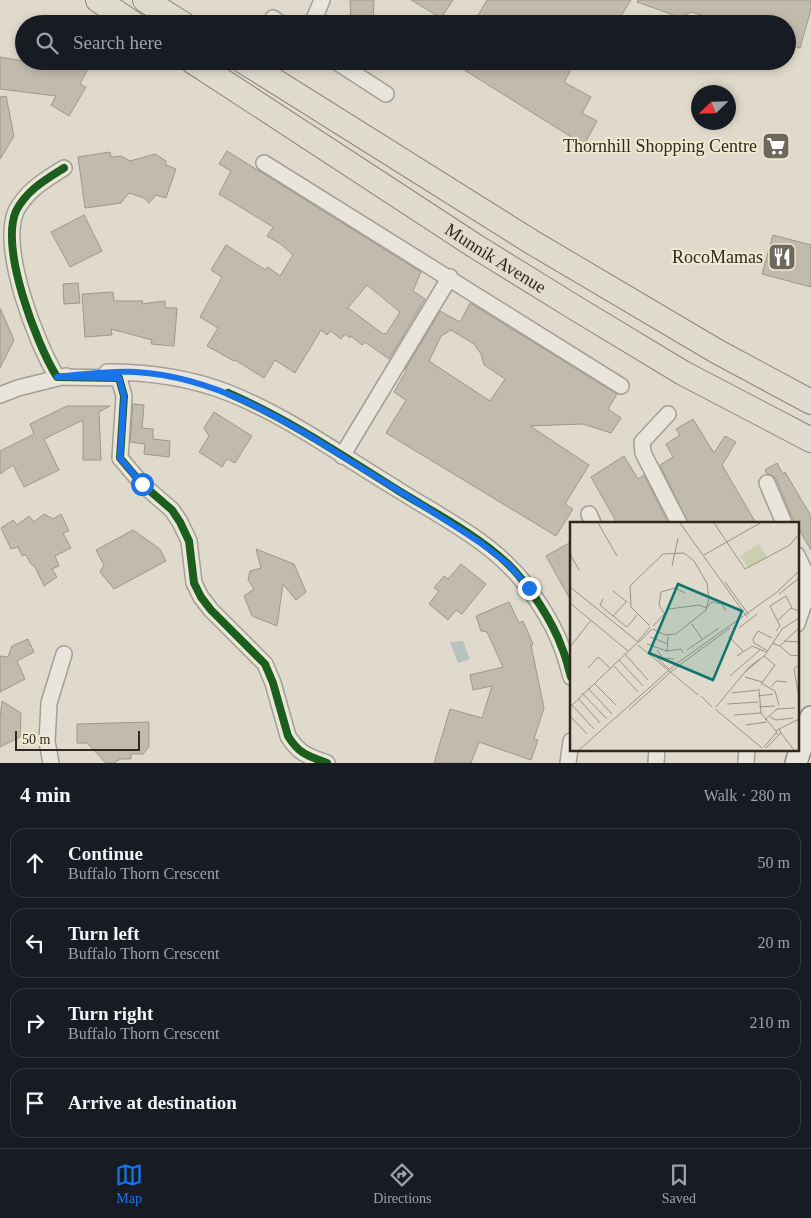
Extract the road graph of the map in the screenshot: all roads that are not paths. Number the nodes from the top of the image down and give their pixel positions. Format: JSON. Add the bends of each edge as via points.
{"nodes":[{"id":1,"x":92,"y":0,"type":"edge"},
{"id":2,"x":146,"y":0,"type":"edge"},
{"id":3,"x":322,"y":0,"type":"edge"},
{"id":4,"x":106,"y":5,"type":"edge"},
{"id":5,"x":121,"y":15,"type":"edge"},
{"id":6,"x":169,"y":15,"type":"edge"},
{"id":7,"x":316,"y":15,"type":"edge"},
{"id":8,"x":206,"y":70,"type":"edge"},
{"id":9,"x":257,"y":70,"type":"edge"},
{"id":10,"x":349,"y":70,"type":"edge"},
{"id":11,"x":386,"y":94,"type":"dead end"},
{"id":12,"x":264,"y":162,"type":"dead end"},
{"id":13,"x":64,"y":168,"type":"dead end"},
{"id":14,"x":450,"y":277,"type":"junction"},
{"id":15,"x":57,"y":377,"type":"junction"},
{"id":16,"x":621,"y":386,"type":"dead end"},
{"id":17,"x":0,"y":395,"type":"edge"},
{"id":18,"x":808,"y":399,"type":"edge"},
{"id":19,"x":668,"y":414,"type":"dead end"},
{"id":20,"x":811,"y":440,"type":"edge"},
{"id":21,"x":342,"y":456,"type":"junction"},
{"id":22,"x":767,"y":483,"type":"dead end"},
{"id":23,"x":678,"y":522,"type":"edge"},
{"id":24,"x":784,"y":522,"type":"edge"},
{"id":25,"x":798,"y":557,"type":"edge"},
{"id":26,"x":798,"y":621,"type":"edge"},
{"id":27,"x":566,"y":644,"type":"edge"},
{"id":28,"x":64,"y":654,"type":"dead end"},
{"id":29,"x":570,"y":670,"type":"edge"},
{"id":30,"x":811,"y":717,"type":"edge"},
{"id":31,"x":570,"y":748,"type":"edge"},
{"id":32,"x":657,"y":750,"type":"edge"},
{"id":33,"x":747,"y":750,"type":"edge"},
{"id":34,"x":51,"y":763,"type":"edge"},
{"id":35,"x":327,"y":763,"type":"edge"},
{"id":36,"x":568,"y":763,"type":"edge"},
{"id":37,"x":656,"y":763,"type":"edge"},
{"id":38,"x":746,"y":763,"type":"edge"},
{"id":39,"x":796,"y":763,"type":"edge"}],
"edges":[{"from":1,"to":4,"type":"main road"},
{"from":2,"to":6,"type":"main road"},
{"from":3,"to":7,"type":"street"},
{"from":4,"to":5,"type":"main road"},
{"from":8,"to":20,"type":"main road","name":"Munnik Avenue","via":[[560,299],[683,372]]},
{"from":9,"to":18,"type":"main road","name":"Munnik Avenue","via":[[530,241],[718,352]]},
{"from":10,"to":11,"type":"street"},
{"from":12,"to":14,"type":"street"},
{"from":13,"to":15,"type":"street","via":[[27,193],[15,212],[11,232],[17,277],[40,346]]},
{"from":14,"to":16,"type":"street"},
{"from":14,"to":21,"type":"street"},
{"from":15,"to":17,"type":"street"},
{"from":15,"to":21,"type":"street","via":[[95,372],[137,372],[196,383],[258,406]]},
{"from":15,"to":35,"type":"street","via":[[119,378],[124,396],[120,458],[180,522],[189,541],[192,577],[201,597],[265,664],[292,742],[300,752]]},
{"from":19,"to":23,"type":"street","via":[[642,442],[642,448]]},
{"from":21,"to":27,"type":"street","via":[[450,522],[509,565],[529,588]]},
{"from":22,"to":24,"type":"street"},
{"from":25,"to":26,"type":"street","via":[[804,570],[807,594]]},
{"from":27,"to":29,"type":"street"},
{"from":28,"to":34,"type":"street","via":[[49,704],[47,742]]},
{"from":30,"to":39,"type":"street"},
{"from":31,"to":36,"type":"street"},
{"from":32,"to":37,"type":"street"},
{"from":33,"to":38,"type":"street"}]}
